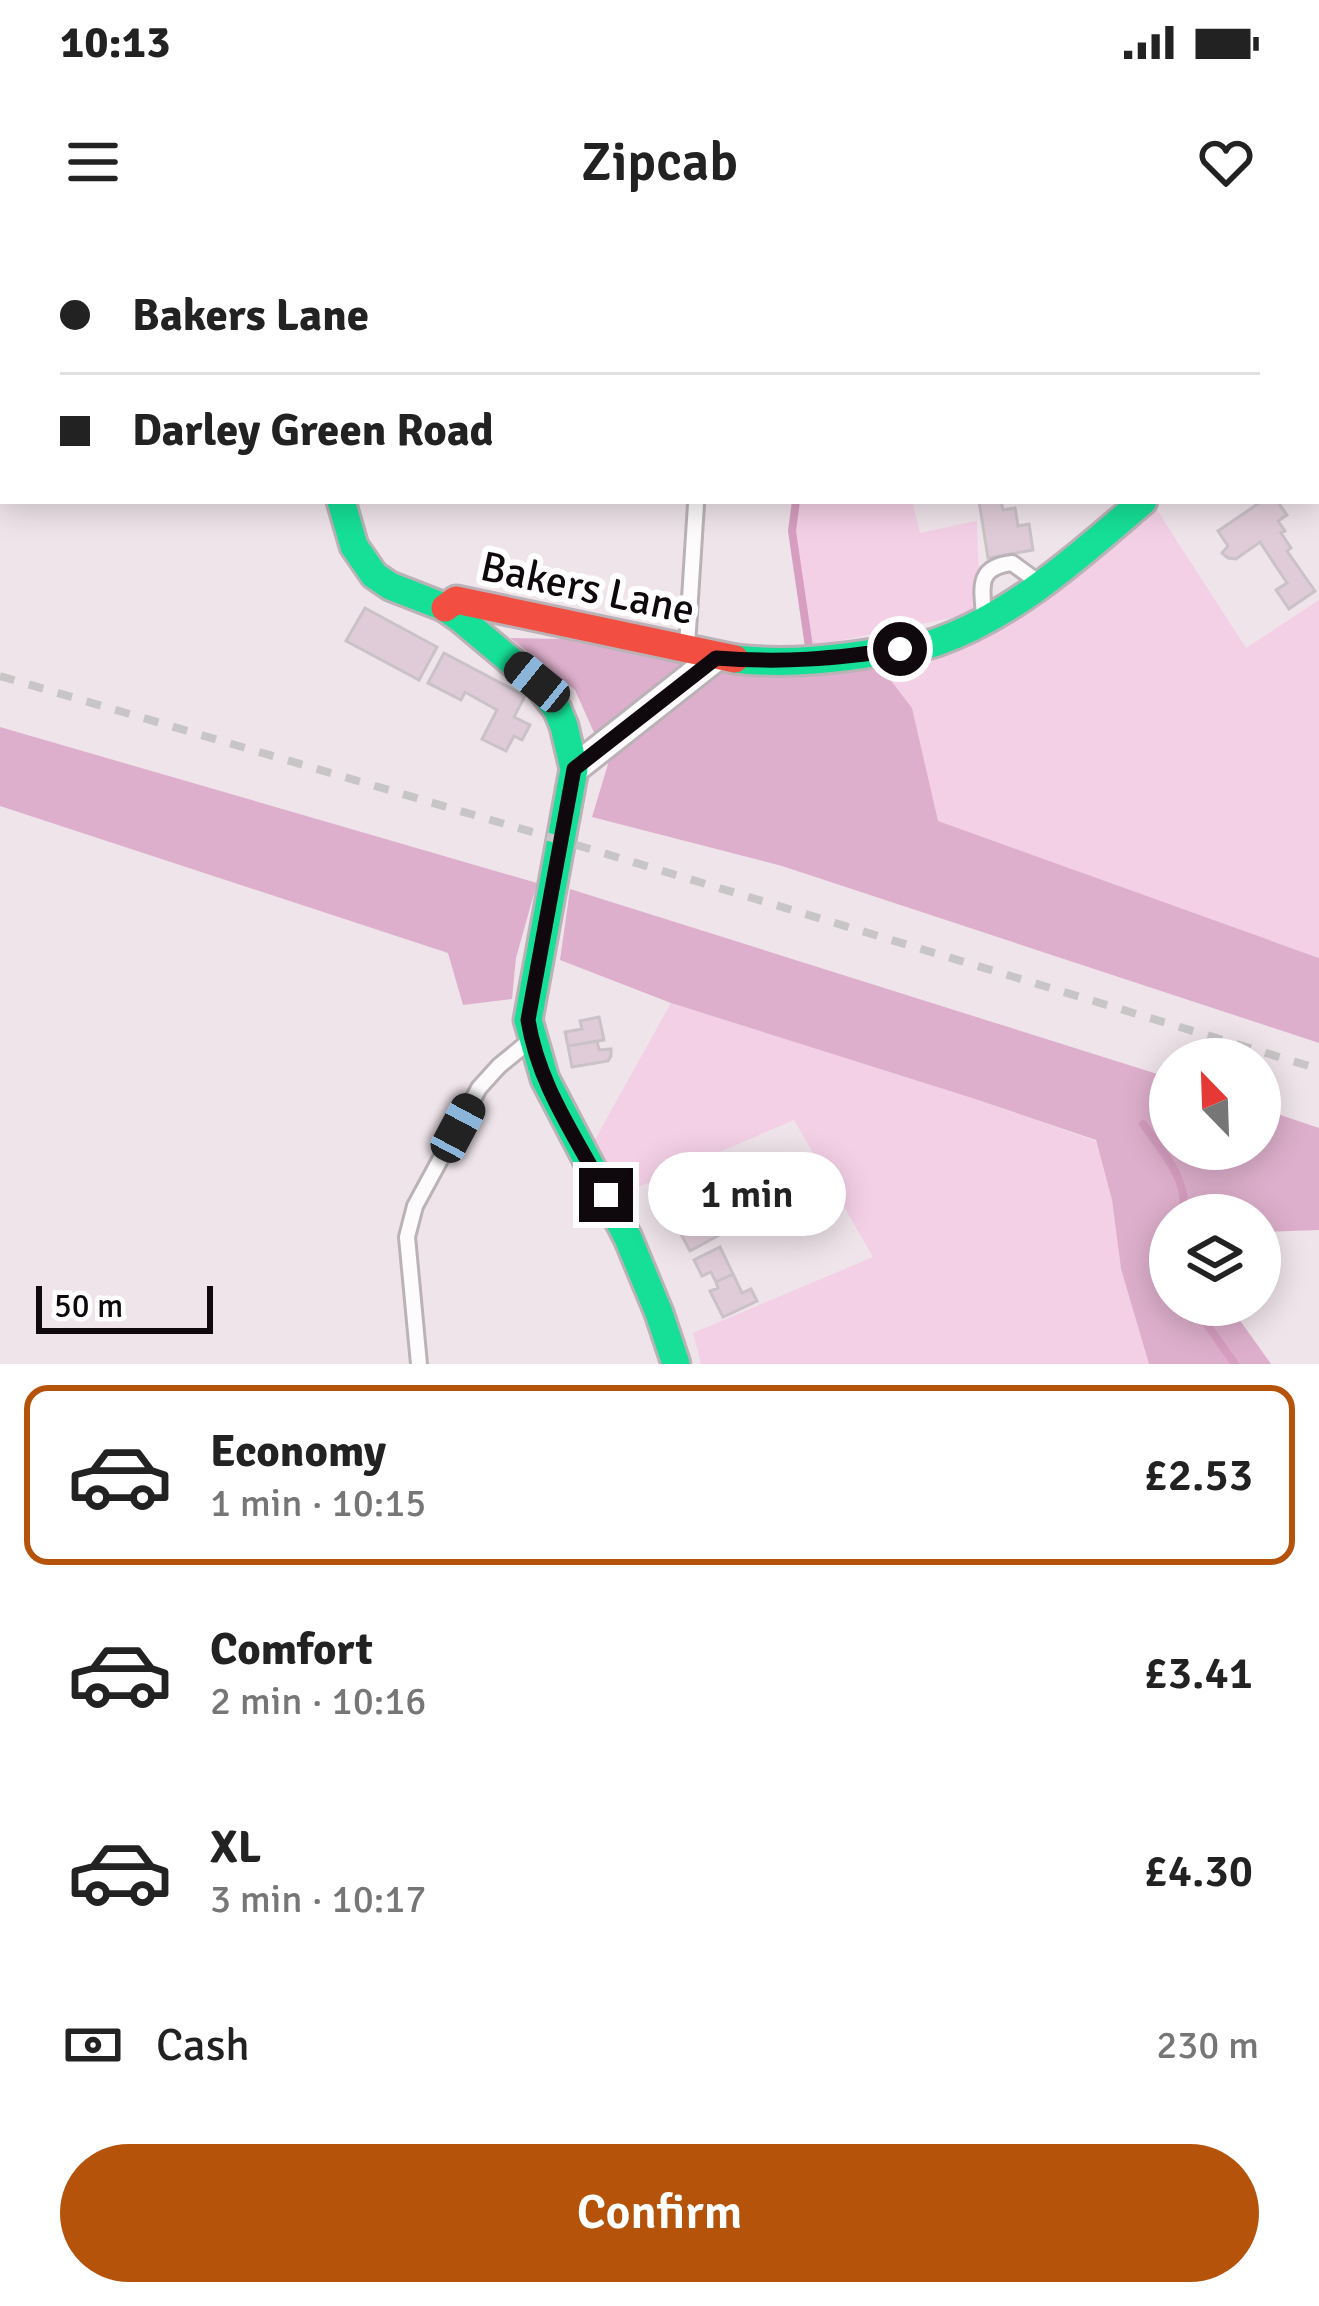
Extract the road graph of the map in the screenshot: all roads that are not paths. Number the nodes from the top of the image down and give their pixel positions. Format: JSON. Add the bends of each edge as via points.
{"nodes":[{"id":1,"x":341,"y":504,"type":"edge"},
{"id":2,"x":696,"y":504,"type":"dead end"},
{"id":3,"x":1139,"y":504,"type":"edge"},
{"id":4,"x":1040,"y":584,"type":"junction"},
{"id":5,"x":445,"y":608,"type":"junction"},
{"id":6,"x":985,"y":620,"type":"junction"},
{"id":7,"x":687,"y":651,"type":"junction"},
{"id":8,"x":716,"y":658,"type":"junction"},
{"id":9,"x":574,"y":769,"type":"junction"},
{"id":10,"x":531,"y":1040,"type":"junction"},
{"id":11,"x":419,"y":1364,"type":"edge"},
{"id":12,"x":676,"y":1364,"type":"edge"}],
"edges":[{"from":1,"to":5,"type":"street","via":[[358,555],[382,581]]},
{"from":2,"to":7,"type":"lane"},
{"from":3,"to":4,"type":"street","name":"Bakers Lane"},
{"from":4,"to":6,"type":"street","name":"Bakers Lane"},
{"from":4,"to":6,"type":"lane","via":[[1012,563],[988,572]]},
{"from":5,"to":7,"type":"street","name":"Bakers Lane","via":[[456,600]]},
{"from":5,"to":9,"type":"street","via":[[537,682],[570,735]]},
{"from":6,"to":8,"type":"street","name":"Bakers Lane","via":[[934,644],[830,660]]},
{"from":7,"to":8,"type":"street","name":"Bakers Lane"},
{"from":8,"to":9,"type":"street","name":"Bakers Lane"},
{"from":9,"to":10,"type":"street","via":[[530,998]]},
{"from":10,"to":11,"type":"lane","via":[[479,1088],[415,1206],[407,1237]]},
{"from":10,"to":12,"type":"street","via":[[548,1092],[626,1232]]}]}
